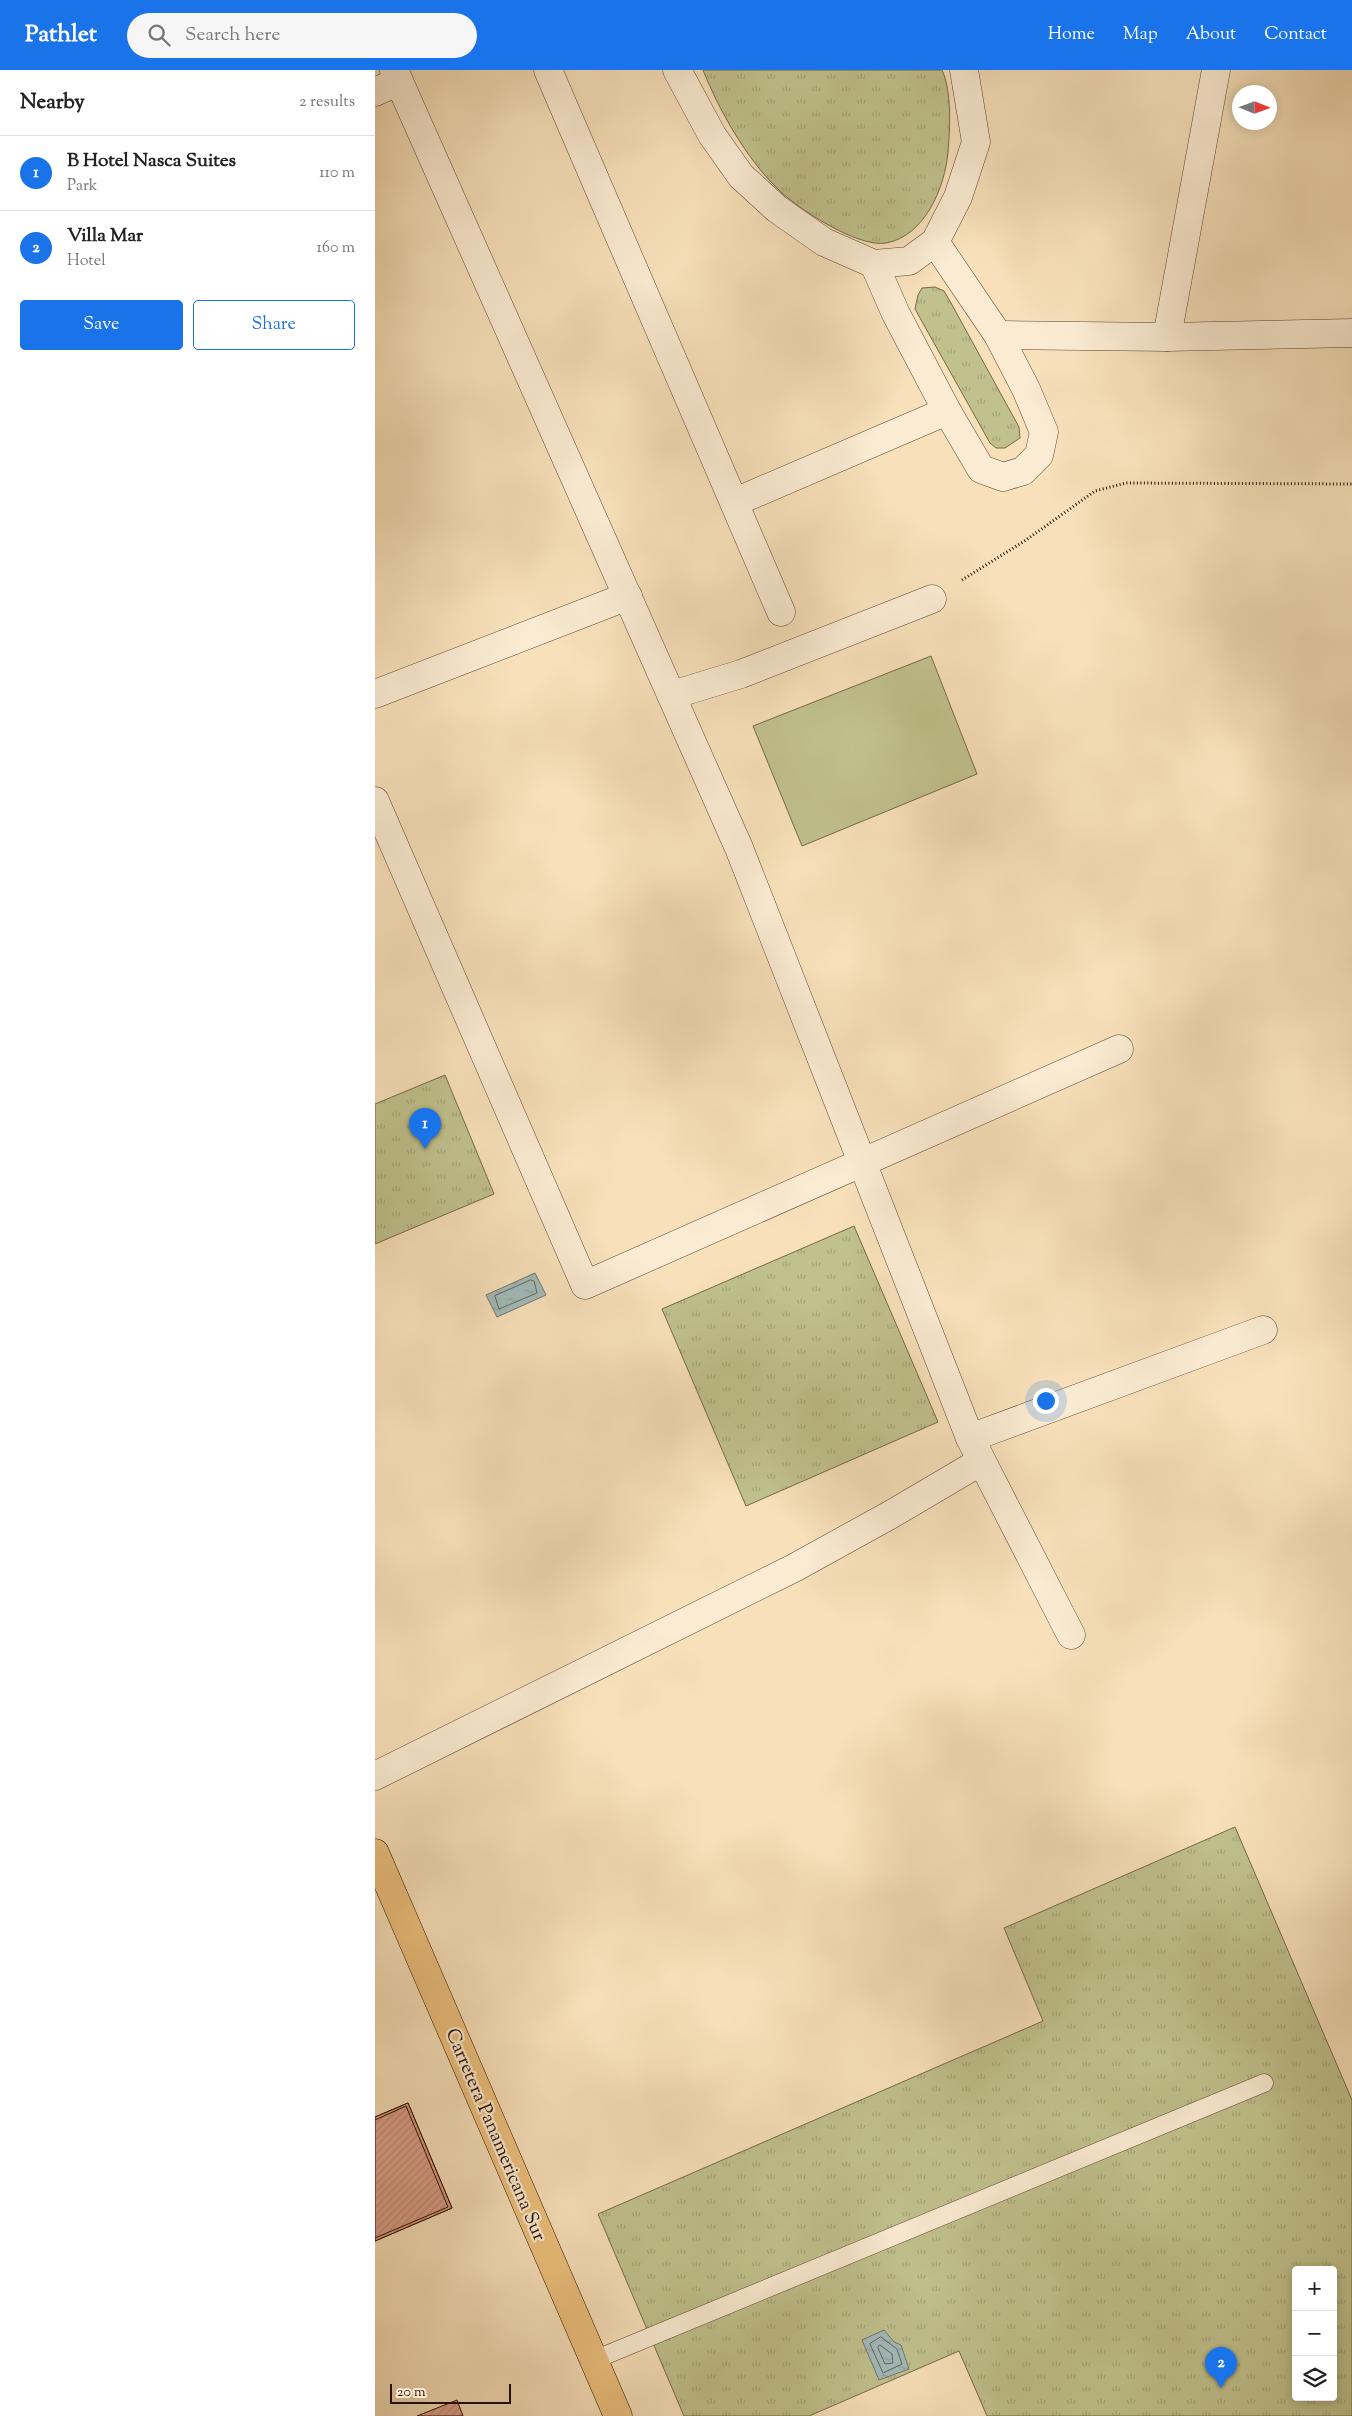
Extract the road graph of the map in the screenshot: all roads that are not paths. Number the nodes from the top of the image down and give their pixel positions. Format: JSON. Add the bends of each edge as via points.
{"nodes":[{"id":1,"x":548,"y":70,"type":"edge"},
{"id":2,"x":677,"y":70,"type":"edge"},
{"id":3,"x":964,"y":70,"type":"edge"},
{"id":4,"x":1216,"y":70,"type":"edge"},
{"id":5,"x":389,"y":81,"type":"edge"},
{"id":6,"x":935,"y":242,"type":"junction"},
{"id":7,"x":874,"y":264,"type":"junction"},
{"id":8,"x":1352,"y":334,"type":"edge"},
{"id":9,"x":998,"y":335,"type":"junction"},
{"id":10,"x":1167,"y":337,"type":"junction"},
{"id":11,"x":947,"y":411,"type":"junction"},
{"id":12,"x":735,"y":502,"type":"junction"},
{"id":13,"x":628,"y":596,"type":"junction"},
{"id":14,"x":932,"y":599,"type":"road end"},
{"id":15,"x":781,"y":612,"type":"dead end"},
{"id":16,"x":375,"y":694,"type":"edge"},
{"id":17,"x":672,"y":695,"type":"junction"},
{"id":18,"x":375,"y":802,"type":"edge"},
{"id":19,"x":1119,"y":1049,"type":"dead end"},
{"id":20,"x":861,"y":1162,"type":"junction"},
{"id":21,"x":1263,"y":1330,"type":"dead end"},
{"id":22,"x":975,"y":1450,"type":"junction"},
{"id":23,"x":1071,"y":1635,"type":"dead end"},
{"id":24,"x":375,"y":1776,"type":"edge"},
{"id":25,"x":375,"y":1852,"type":"edge"},
{"id":26,"x":1264,"y":2083,"type":"dead end"},
{"id":27,"x":594,"y":2360,"type":"junction"},
{"id":28,"x":618,"y":2416,"type":"edge"}],
"edges":[{"from":1,"to":12,"type":"street"},
{"from":2,"to":7,"type":"street","via":[[711,135],[741,176],[777,209],[824,242]]},
{"from":3,"to":6,"type":"street","via":[[975,142],[958,197]]},
{"from":4,"to":10,"type":"street"},
{"from":5,"to":13,"type":"street"},
{"from":6,"to":7,"type":"street","via":[[909,261]]},
{"from":6,"to":9,"type":"street"},
{"from":7,"to":11,"type":"street","via":[[896,314]]},
{"from":8,"to":10,"type":"street"},
{"from":9,"to":10,"type":"street"},
{"from":9,"to":11,"type":"street","via":[[1026,388],[1044,432],[1039,455],[1023,471],[1003,477],[981,469]]},
{"from":11,"to":12,"type":"street"},
{"from":12,"to":15,"type":"street"},
{"from":13,"to":16,"type":"street"},
{"from":13,"to":17,"type":"street"},
{"from":14,"to":17,"type":"street","via":[[741,674]]},
{"from":17,"to":20,"type":"street","via":[[739,848]]},
{"from":18,"to":20,"type":"street","via":[[585,1284]]},
{"from":19,"to":20,"type":"street"},
{"from":20,"to":22,"type":"street"},
{"from":21,"to":22,"type":"street"},
{"from":22,"to":23,"type":"street"},
{"from":22,"to":24,"type":"street","via":[[890,1515],[794,1568]]},
{"from":25,"to":27,"type":"highway","name":"Carretera Panamericana Sur"},
{"from":26,"to":27,"type":"lane"},
{"from":27,"to":28,"type":"highway","name":"Carretera Panamericana Sur"}]}
